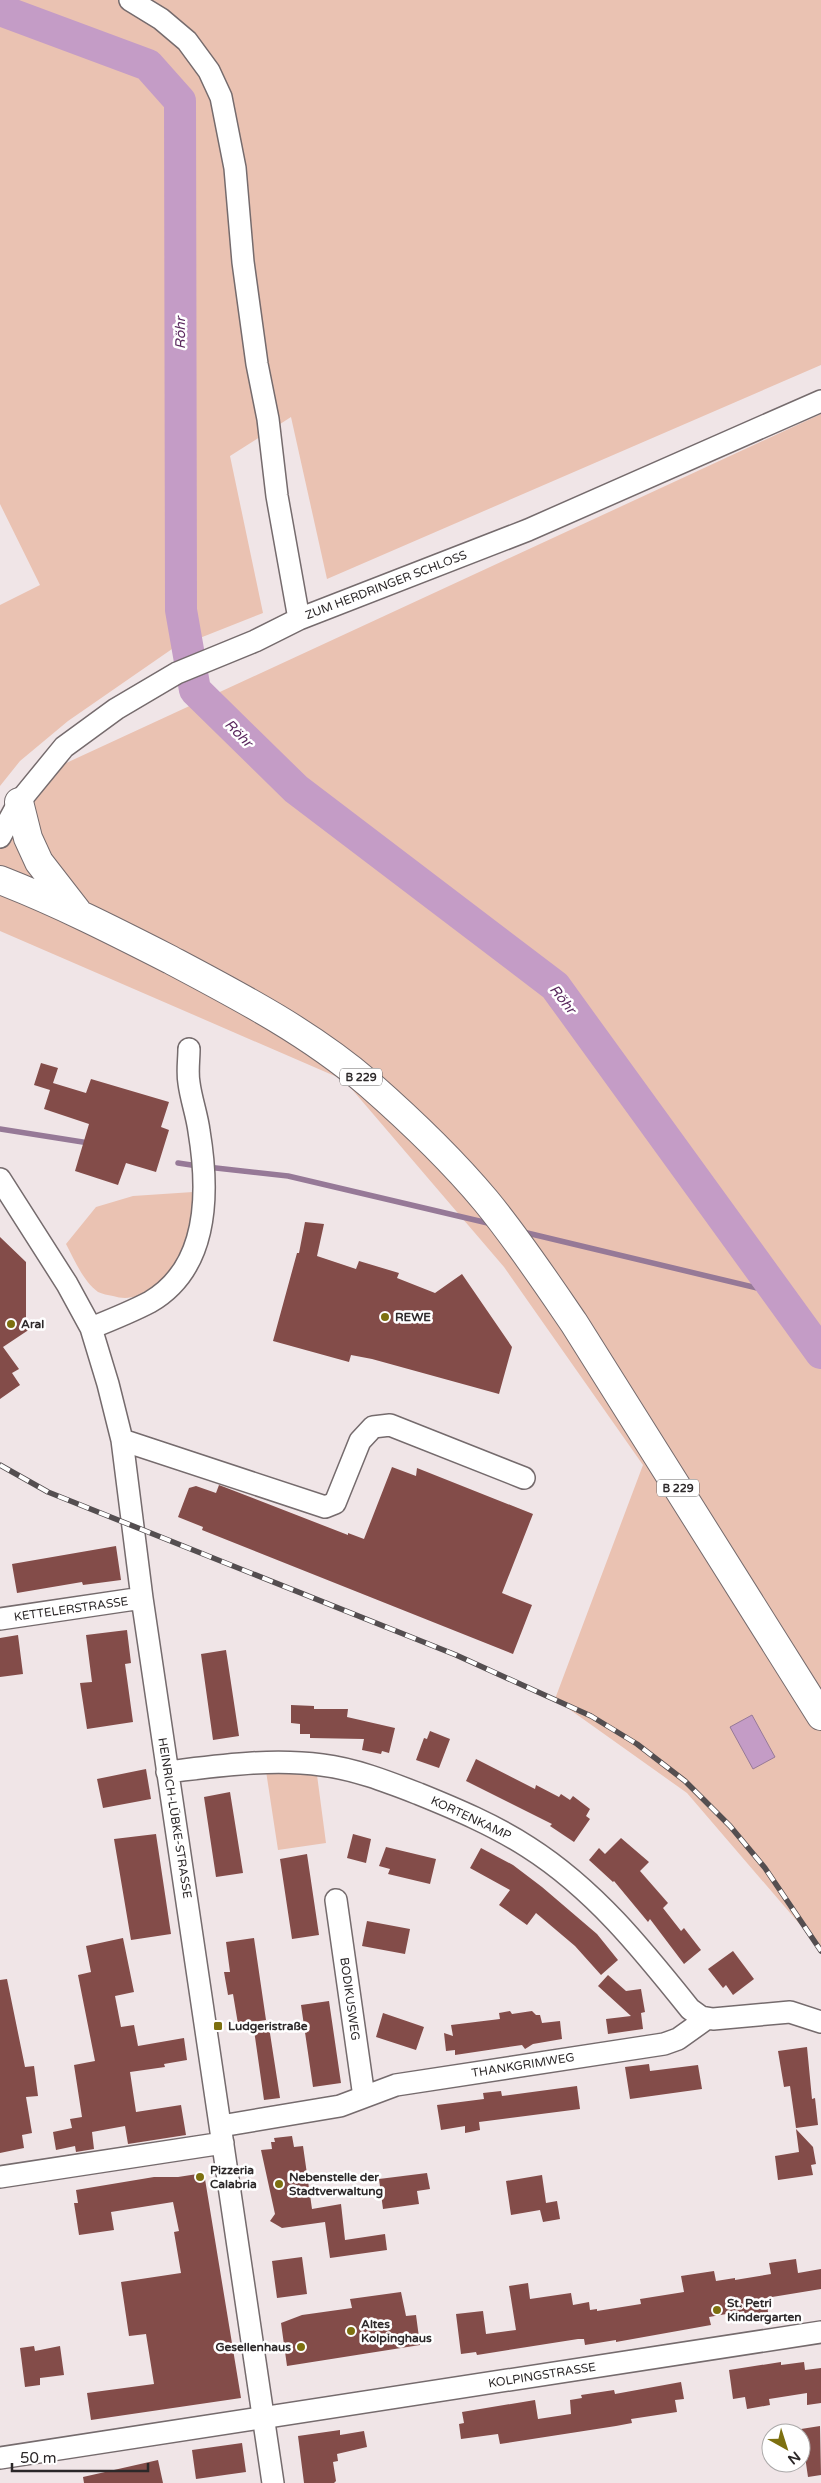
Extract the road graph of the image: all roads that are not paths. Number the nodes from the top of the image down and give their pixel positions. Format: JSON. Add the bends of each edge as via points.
{"nodes":[{"id":1,"x":130,"y":0,"type":"edge"},
{"id":2,"x":821,"y":401,"type":"edge"},
{"id":3,"x":299,"y":619,"type":"junction"},
{"id":4,"x":19,"y":802,"type":"junction"},
{"id":5,"x":0,"y":837,"type":"edge"},
{"id":6,"x":0,"y":880,"type":"edge"},
{"id":7,"x":78,"y":912,"type":"junction"},
{"id":8,"x":189,"y":1049,"type":"dead end"},
{"id":9,"x":0,"y":1179,"type":"edge"},
{"id":10,"x":91,"y":1328,"type":"junction"},
{"id":11,"x":122,"y":1440,"type":"junction"},
{"id":12,"x":524,"y":1478,"type":"dead end"},
{"id":13,"x":142,"y":1598,"type":"junction"},
{"id":14,"x":0,"y":1619,"type":"edge"},
{"id":15,"x":821,"y":1716,"type":"edge"},
{"id":16,"x":167,"y":1772,"type":"junction"},
{"id":17,"x":336,"y":1900,"type":"dead end"},
{"id":18,"x":706,"y":2019,"type":"junction"},
{"id":19,"x":821,"y":2022,"type":"edge"},
{"id":20,"x":364,"y":2097,"type":"junction"},
{"id":21,"x":222,"y":2135,"type":"junction"},
{"id":22,"x":0,"y":2177,"type":"edge"},
{"id":23,"x":821,"y":2332,"type":"edge"},
{"id":24,"x":264,"y":2418,"type":"junction"},
{"id":25,"x":0,"y":2458,"type":"edge"},
{"id":26,"x":273,"y":2483,"type":"edge"}],
"edges":[{"from":1,"to":3,"type":"street","via":[[161,19],[187,41],[209,71],[221,97],[235,168],[243,262],[257,364]]},
{"from":2,"to":3,"type":"street","name":"ZUM HERDRINGER SCHLOSS","via":[[528,530]]},
{"from":3,"to":4,"type":"street","name":"ZUM HERDRINGER SCHLOSS","via":[[255,642],[177,673],[116,708],[64,747]]},
{"from":4,"to":5,"type":"street","name":"ZUM HERDRINGER SCHLOSS"},
{"from":4,"to":7,"type":"main road","via":[[28,838],[39,862]]},
{"from":6,"to":7,"type":"main road","number":"B 229"},
{"from":7,"to":15,"type":"main road","number":"B 229","via":[[214,983],[313,1040],[368,1083],[426,1136],[484,1200],[532,1261]]},
{"from":8,"to":10,"type":"street","via":[[188,1082],[198,1118],[204,1167],[202,1225],[196,1248],[170,1287],[151,1301]]},
{"from":9,"to":10,"type":"street","name":"HEINRICH-LÜBKE-STRASSE"},
{"from":10,"to":11,"type":"street","name":"HEINRICH-LÜBKE-STRASSE"},
{"from":11,"to":12,"type":"street","via":[[325,1507],[335,1504],[360,1441],[374,1427],[390,1425]]},
{"from":11,"to":13,"type":"street","name":"HEINRICH-LÜBKE-STRASSE"},
{"from":13,"to":14,"type":"street","name":"KETTELERSTRASSE"},
{"from":13,"to":16,"type":"street","name":"HEINRICH-LÜBKE-STRASSE"},
{"from":16,"to":18,"type":"street","name":"KORTENKAMP","via":[[258,1763],[320,1765],[385,1782],[477,1819],[529,1847],[572,1879],[622,1927],[690,2009]]},
{"from":16,"to":21,"type":"street","name":"HEINRICH-LÜBKE-STRASSE"},
{"from":17,"to":20,"type":"street","name":"BODIKUSWEG"},
{"from":18,"to":19,"type":"street","via":[[782,2012]]},
{"from":18,"to":20,"type":"street","name":"THANKGRIMWEG","via":[[678,2039],[664,2044],[384,2087]]},
{"from":20,"to":21,"type":"street","name":"THANKGRIMWEG"},
{"from":21,"to":22,"type":"street"},
{"from":21,"to":24,"type":"street","name":"HEINRICH-LÜBKE-STRASSE"},
{"from":23,"to":24,"type":"street","name":"KOLPINGSTRASSE"},
{"from":24,"to":25,"type":"street","name":"KOLPINGSTRASSE"},
{"from":24,"to":26,"type":"street","name":"HEINRICH-LÜBKE-STRASSE"}]}
